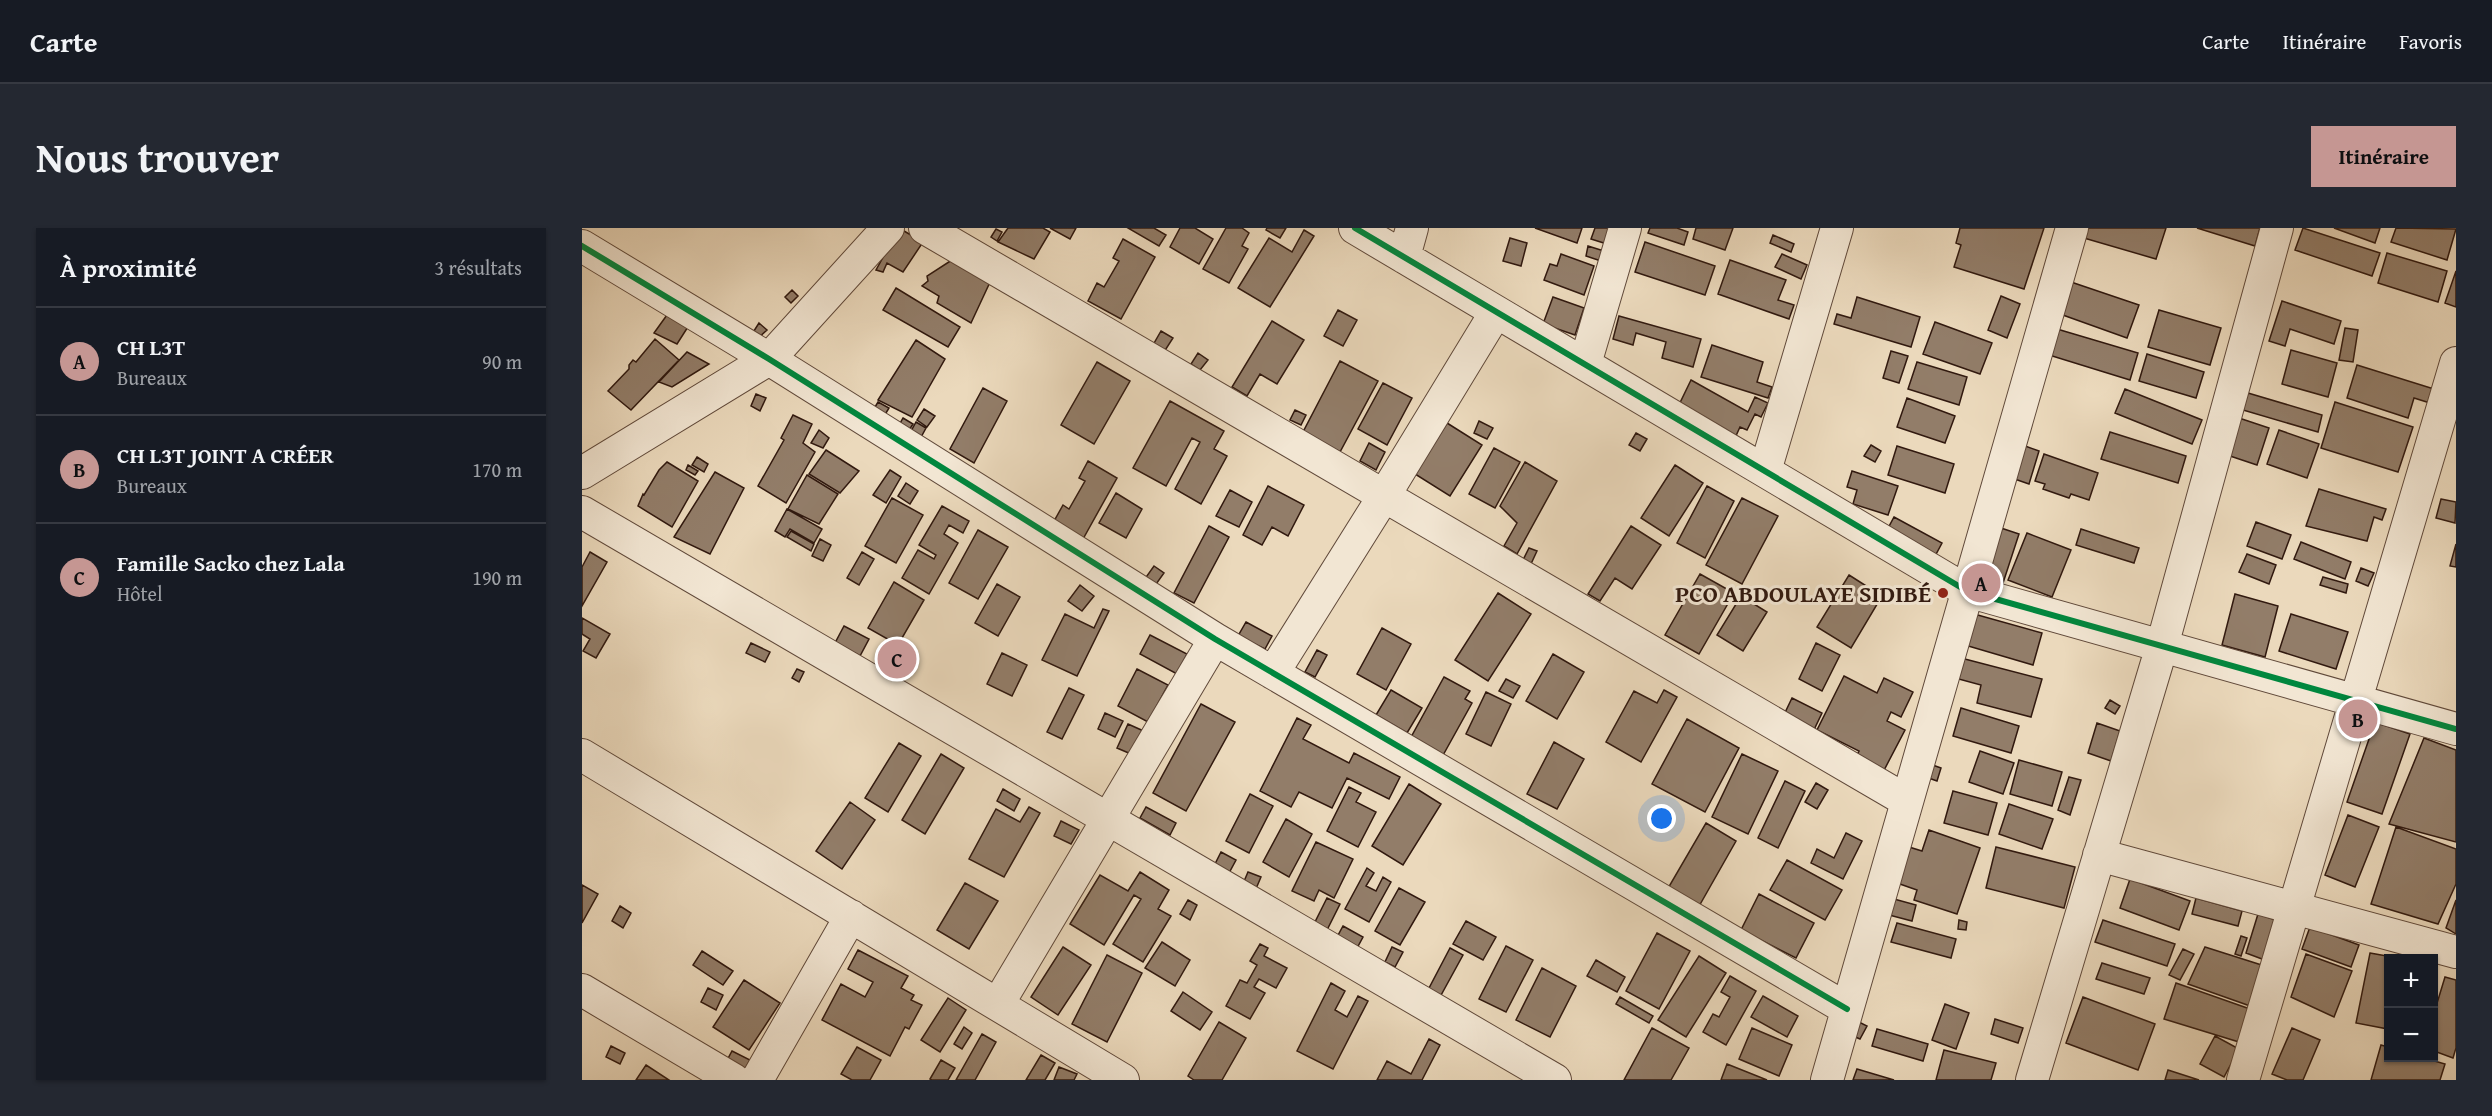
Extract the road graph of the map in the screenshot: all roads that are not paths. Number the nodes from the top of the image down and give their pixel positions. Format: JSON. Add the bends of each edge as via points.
{"nodes":[{"id":1,"x":888,"y":228,"type":"edge"},
{"id":2,"x":925,"y":228,"type":"edge"},
{"id":3,"x":1355,"y":228,"type":"edge"},
{"id":4,"x":1624,"y":228,"type":"edge"},
{"id":5,"x":1837,"y":228,"type":"edge"},
{"id":6,"x":2072,"y":228,"type":"edge"},
{"id":7,"x":2277,"y":228,"type":"edge"},
{"id":8,"x":1408,"y":243,"type":"edge"},
{"id":9,"x":582,"y":246,"type":"edge"},
{"id":10,"x":1496,"y":312,"type":"junction"},
{"id":11,"x":769,"y":359,"type":"junction"},
{"id":12,"x":2456,"y":363,"type":"edge"},
{"id":13,"x":1585,"y":364,"type":"junction"},
{"id":14,"x":1765,"y":471,"type":"junction"},
{"id":15,"x":582,"y":472,"type":"edge"},
{"id":16,"x":1384,"y":496,"type":"junction"},
{"id":17,"x":582,"y":512,"type":"edge"},
{"id":18,"x":1967,"y":591,"type":"junction"},
{"id":19,"x":1215,"y":639,"type":"junction"},
{"id":20,"x":2162,"y":646,"type":"junction"},
{"id":21,"x":1273,"y":673,"type":"junction"},
{"id":22,"x":2356,"y":701,"type":"junction"},
{"id":23,"x":2456,"y":729,"type":"edge"},
{"id":24,"x":582,"y":755,"type":"edge"},
{"id":25,"x":1907,"y":801,"type":"junction"},
{"id":26,"x":1107,"y":819,"type":"junction"},
{"id":27,"x":2099,"y":855,"type":"junction"},
{"id":28,"x":2294,"y":908,"type":"junction"},
{"id":29,"x":851,"y":916,"type":"junction"},
{"id":30,"x":2456,"y":952,"type":"edge"},
{"id":31,"x":582,"y":990,"type":"edge"},
{"id":32,"x":998,"y":1004,"type":"junction"},
{"id":33,"x":1847,"y":1009,"type":"junction"},
{"id":34,"x":734,"y":1080,"type":"edge"},
{"id":35,"x":757,"y":1080,"type":"edge"},
{"id":36,"x":1123,"y":1080,"type":"edge"},
{"id":37,"x":1555,"y":1080,"type":"edge"},
{"id":38,"x":1827,"y":1080,"type":"edge"},
{"id":39,"x":2032,"y":1080,"type":"edge"},
{"id":40,"x":2243,"y":1080,"type":"edge"}],
"edges":[{"from":1,"to":11,"type":"street"},
{"from":2,"to":16,"type":"street"},
{"from":3,"to":8,"type":"street"},
{"from":4,"to":13,"type":"street"},
{"from":5,"to":14,"type":"street"},
{"from":6,"to":18,"type":"street"},
{"from":7,"to":20,"type":"street"},
{"from":8,"to":10,"type":"street"},
{"from":9,"to":11,"type":"street"},
{"from":10,"to":13,"type":"street"},
{"from":10,"to":16,"type":"street"},
{"from":11,"to":15,"type":"street"},
{"from":11,"to":19,"type":"street"},
{"from":12,"to":22,"type":"street"},
{"from":13,"to":14,"type":"street"},
{"from":14,"to":18,"type":"street"},
{"from":16,"to":21,"type":"street"},
{"from":16,"to":25,"type":"street"},
{"from":17,"to":26,"type":"street"},
{"from":18,"to":20,"type":"street"},
{"from":18,"to":25,"type":"street"},
{"from":19,"to":21,"type":"street"},
{"from":19,"to":26,"type":"street"},
{"from":20,"to":22,"type":"street"},
{"from":20,"to":27,"type":"street"},
{"from":21,"to":33,"type":"street"},
{"from":22,"to":23,"type":"street"},
{"from":22,"to":28,"type":"street"},
{"from":24,"to":29,"type":"street"},
{"from":25,"to":33,"type":"street"},
{"from":26,"to":32,"type":"street"},
{"from":26,"to":37,"type":"street"},
{"from":27,"to":28,"type":"street"},
{"from":27,"to":39,"type":"street"},
{"from":28,"to":30,"type":"street"},
{"from":28,"to":40,"type":"street"},
{"from":29,"to":32,"type":"street"},
{"from":29,"to":35,"type":"street"},
{"from":31,"to":34,"type":"street"},
{"from":32,"to":36,"type":"street"},
{"from":33,"to":38,"type":"street"}]}
